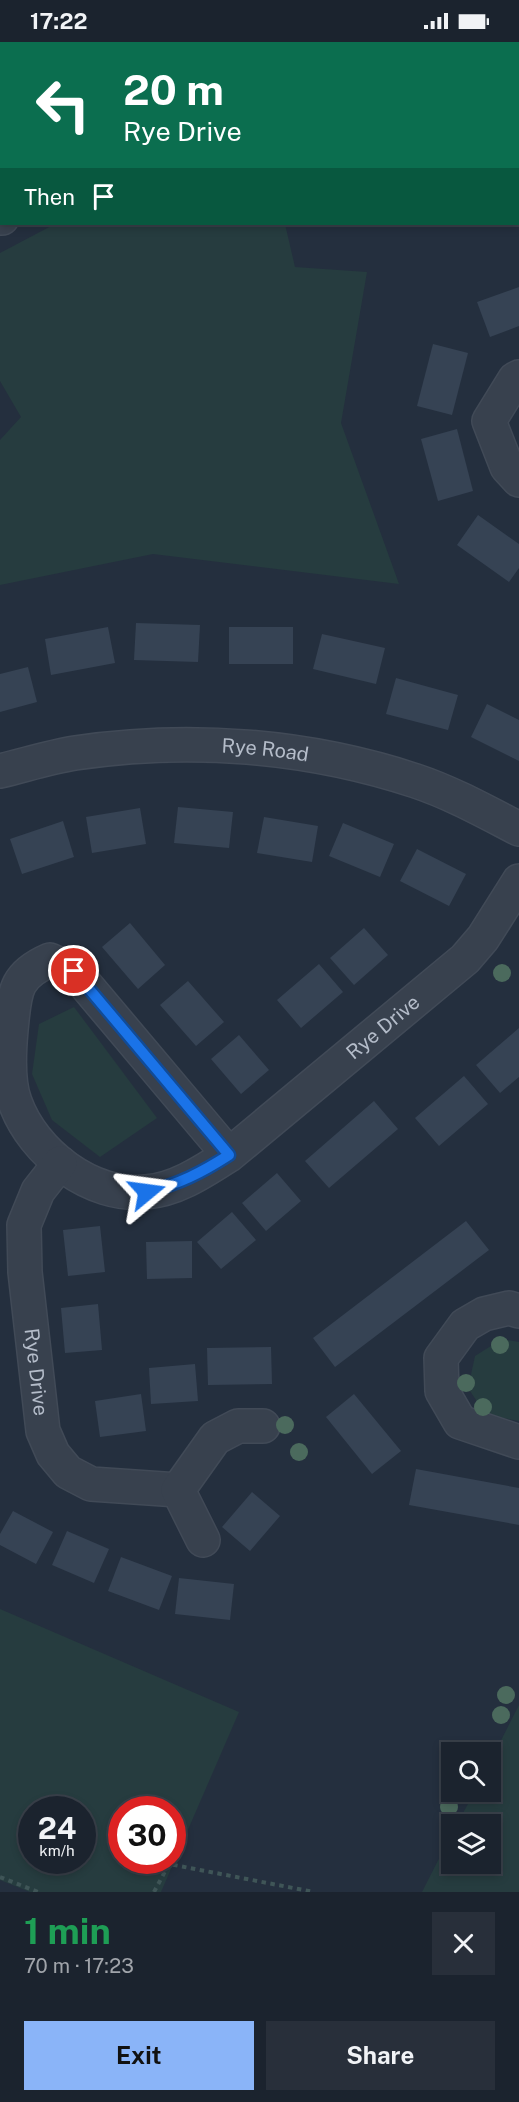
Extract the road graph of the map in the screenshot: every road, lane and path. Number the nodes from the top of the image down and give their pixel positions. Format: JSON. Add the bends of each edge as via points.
{"nodes":[{"id":1,"x":519,"y":377,"type":"edge"},
{"id":2,"x":519,"y":480,"type":"edge"},
{"id":3,"x":0,"y":771,"type":"edge"},
{"id":4,"x":519,"y":829,"type":"edge"},
{"id":5,"x":519,"y":881,"type":"edge"},
{"id":6,"x":229,"y":1155,"type":"junction"},
{"id":7,"x":60,"y":1163,"type":"junction"},
{"id":8,"x":519,"y":1311,"type":"edge"},
{"id":9,"x":263,"y":1426,"type":"dead end"},
{"id":10,"x":519,"y":1442,"type":"edge"},
{"id":11,"x":178,"y":1490,"type":"junction"},
{"id":12,"x":203,"y":1539,"type":"dead end"},
{"id":13,"x":0,"y":1877,"type":"edge"},
{"id":14,"x":38,"y":1892,"type":"edge"},
{"id":15,"x":154,"y":1892,"type":"edge"},
{"id":16,"x":314,"y":1892,"type":"edge"}],
"edges":[{"from":1,"to":2,"type":"street","via":[[489,421],[507,467]]},
{"from":3,"to":4,"type":"street","name":"Rye Road","via":[[73,753],[138,745],[208,744],[278,751],[345,762],[417,782]]},
{"from":5,"to":6,"type":"street","name":"Rye Drive","via":[[465,959]]},
{"from":6,"to":7,"type":"street","name":"Rye Drive","via":[[202,1173],[147,1192],[119,1192],[88,1181]]},
{"from":6,"to":7,"type":"street","name":"Rye Drive","via":[[74,971],[50,960],[31,969],[15,993],[9,1058],[15,1102],[33,1136]]},
{"from":7,"to":11,"type":"street","name":"Rye Drive","via":[[38,1191],[24,1225],[25,1272],[43,1431],[53,1454],[68,1472],[91,1485]]},
{"from":8,"to":10,"type":"street","via":[[509,1308],[484,1314],[465,1325],[441,1358],[442,1392],[460,1422]]},
{"from":9,"to":11,"type":"street","via":[[238,1426],[215,1438]]},
{"from":11,"to":12,"type":"street"},
{"from":13,"to":14,"type":"path"},
{"from":15,"to":16,"type":"path","via":[[169,1864]]}]}
